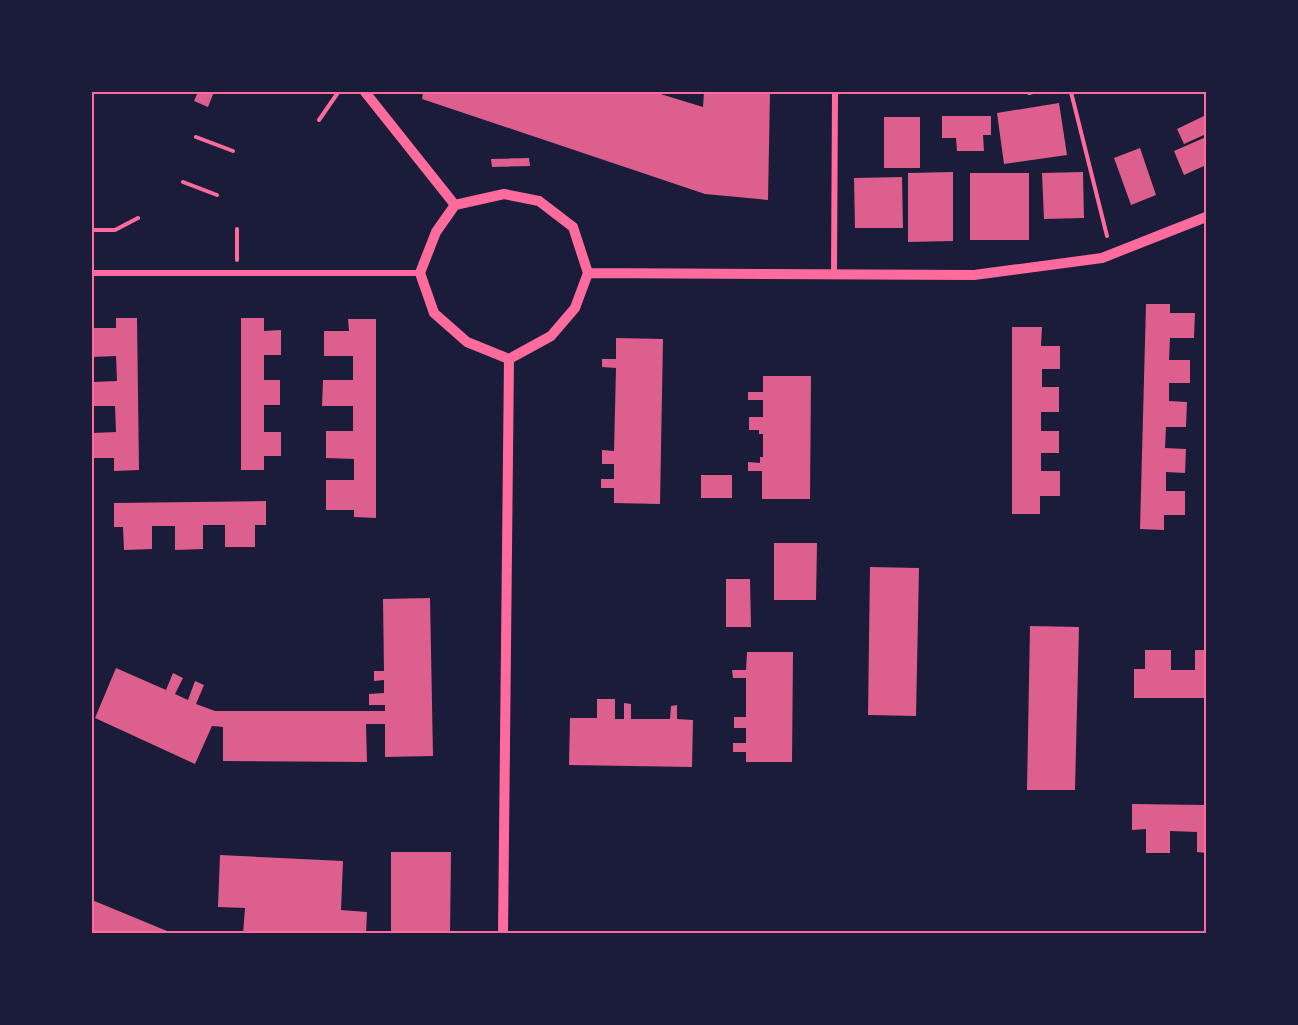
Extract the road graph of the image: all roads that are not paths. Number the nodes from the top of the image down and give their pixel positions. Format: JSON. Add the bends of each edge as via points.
{"nodes":[{"id":1,"x":365,"y":92,"type":"edge"},
{"id":2,"x":835,"y":92,"type":"edge"},
{"id":3,"x":455,"y":206,"type":"junction"},
{"id":4,"x":1206,"y":217,"type":"edge"},
{"id":5,"x":92,"y":273,"type":"edge"},
{"id":6,"x":420,"y":273,"type":"junction"},
{"id":7,"x":588,"y":273,"type":"junction"},
{"id":8,"x":834,"y":274,"type":"junction"},
{"id":9,"x":509,"y":359,"type":"junction"},
{"id":10,"x":503,"y":933,"type":"edge"}],
"edges":[{"from":1,"to":3,"type":"street"},
{"from":2,"to":8,"type":"street"},
{"from":3,"to":6,"type":"street","via":[[436,232]]},
{"from":3,"to":7,"type":"street","via":[[504,194],[539,201],[573,227]]},
{"from":4,"to":8,"type":"street","via":[[1102,258],[974,275]]},
{"from":5,"to":6,"type":"street"},
{"from":6,"to":9,"type":"street","via":[[434,313],[467,342]]},
{"from":7,"to":8,"type":"street"},
{"from":7,"to":9,"type":"street","via":[[575,308],[551,336]]},
{"from":9,"to":10,"type":"street"}]}
